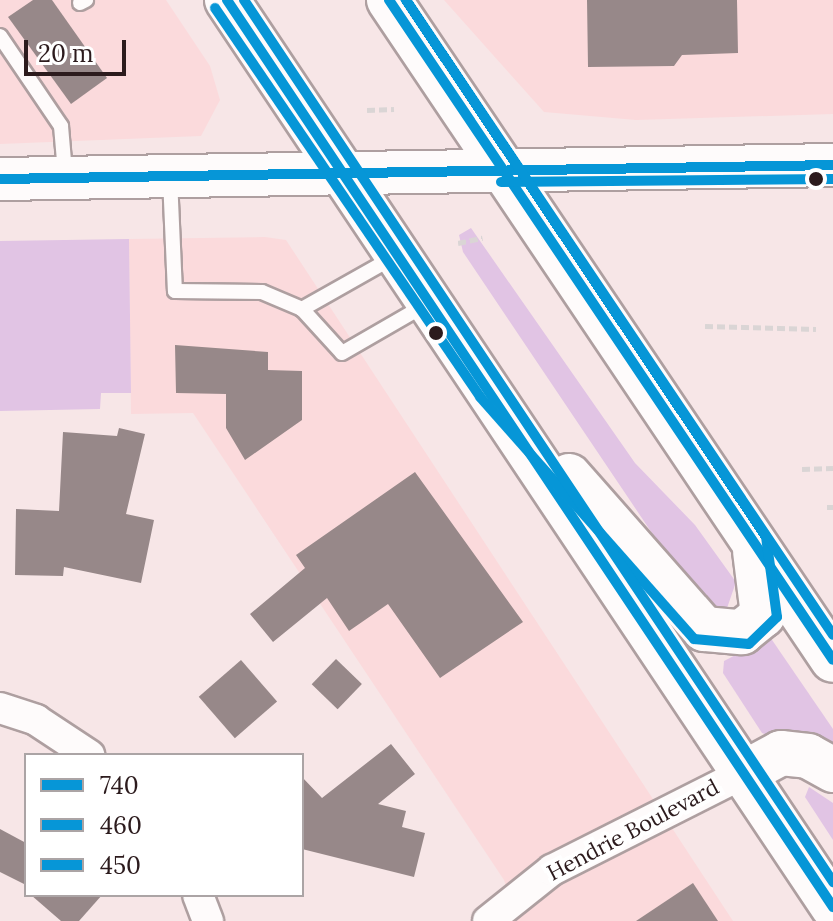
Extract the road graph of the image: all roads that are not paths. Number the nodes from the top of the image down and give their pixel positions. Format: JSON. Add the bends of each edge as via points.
{"nodes":[{"id":1,"x":227,"y":0,"type":"edge"},
{"id":2,"x":389,"y":0,"type":"edge"},
{"id":3,"x":0,"y":36,"type":"edge"},
{"id":4,"x":833,"y":165,"type":"edge"},
{"id":5,"x":501,"y":168,"type":"junction"},
{"id":6,"x":348,"y":173,"type":"junction"},
{"id":7,"x":170,"y":175,"type":"junction"},
{"id":8,"x":65,"y":178,"type":"junction"},
{"id":9,"x":0,"y":179,"type":"edge"},
{"id":10,"x":401,"y":253,"type":"junction"},
{"id":11,"x":433,"y":301,"type":"junction"},
{"id":12,"x":302,"y":309,"type":"junction"},
{"id":13,"x":490,"y":388,"type":"junction"},
{"id":14,"x":754,"y":544,"type":"junction"},
{"id":15,"x":833,"y":660,"type":"edge"},
{"id":16,"x":0,"y":708,"type":"edge"},
{"id":17,"x":86,"y":753,"type":"edge"},
{"id":18,"x":833,"y":770,"type":"edge"},
{"id":19,"x":744,"y":773,"type":"junction"},
{"id":20,"x":199,"y":897,"type":"edge"},
{"id":21,"x":833,"y":907,"type":"edge"},
{"id":22,"x":208,"y":921,"type":"edge"},
{"id":23,"x":488,"y":921,"type":"edge"}],
"edges":[{"from":1,"to":6,"type":"main road"},
{"from":2,"to":5,"type":"main road"},
{"from":3,"to":8,"type":"lane","via":[[61,126]]},
{"from":4,"to":5,"type":"main road"},
{"from":5,"to":6,"type":"main road"},
{"from":5,"to":14,"type":"main road"},
{"from":6,"to":7,"type":"main road"},
{"from":6,"to":10,"type":"main road"},
{"from":7,"to":8,"type":"main road"},
{"from":7,"to":12,"type":"lane","via":[[175,291],[262,292]]},
{"from":8,"to":9,"type":"main road"},
{"from":10,"to":11,"type":"main road"},
{"from":10,"to":12,"type":"lane"},
{"from":11,"to":12,"type":"lane","via":[[342,353]]},
{"from":11,"to":13,"type":"main road"},
{"from":13,"to":14,"type":"main road","via":[[704,629],[742,632],[763,615]]},
{"from":13,"to":19,"type":"main road","via":[[565,512]]},
{"from":14,"to":15,"type":"main road"},
{"from":16,"to":17,"type":"street","via":[[36,720]]},
{"from":18,"to":19,"type":"main road","via":[[808,756],[781,753]]},
{"from":19,"to":21,"type":"main road"},
{"from":19,"to":23,"type":"street","name":"Hendrie Boulevard","via":[[552,870]]},
{"from":20,"to":22,"type":"street"}]}
